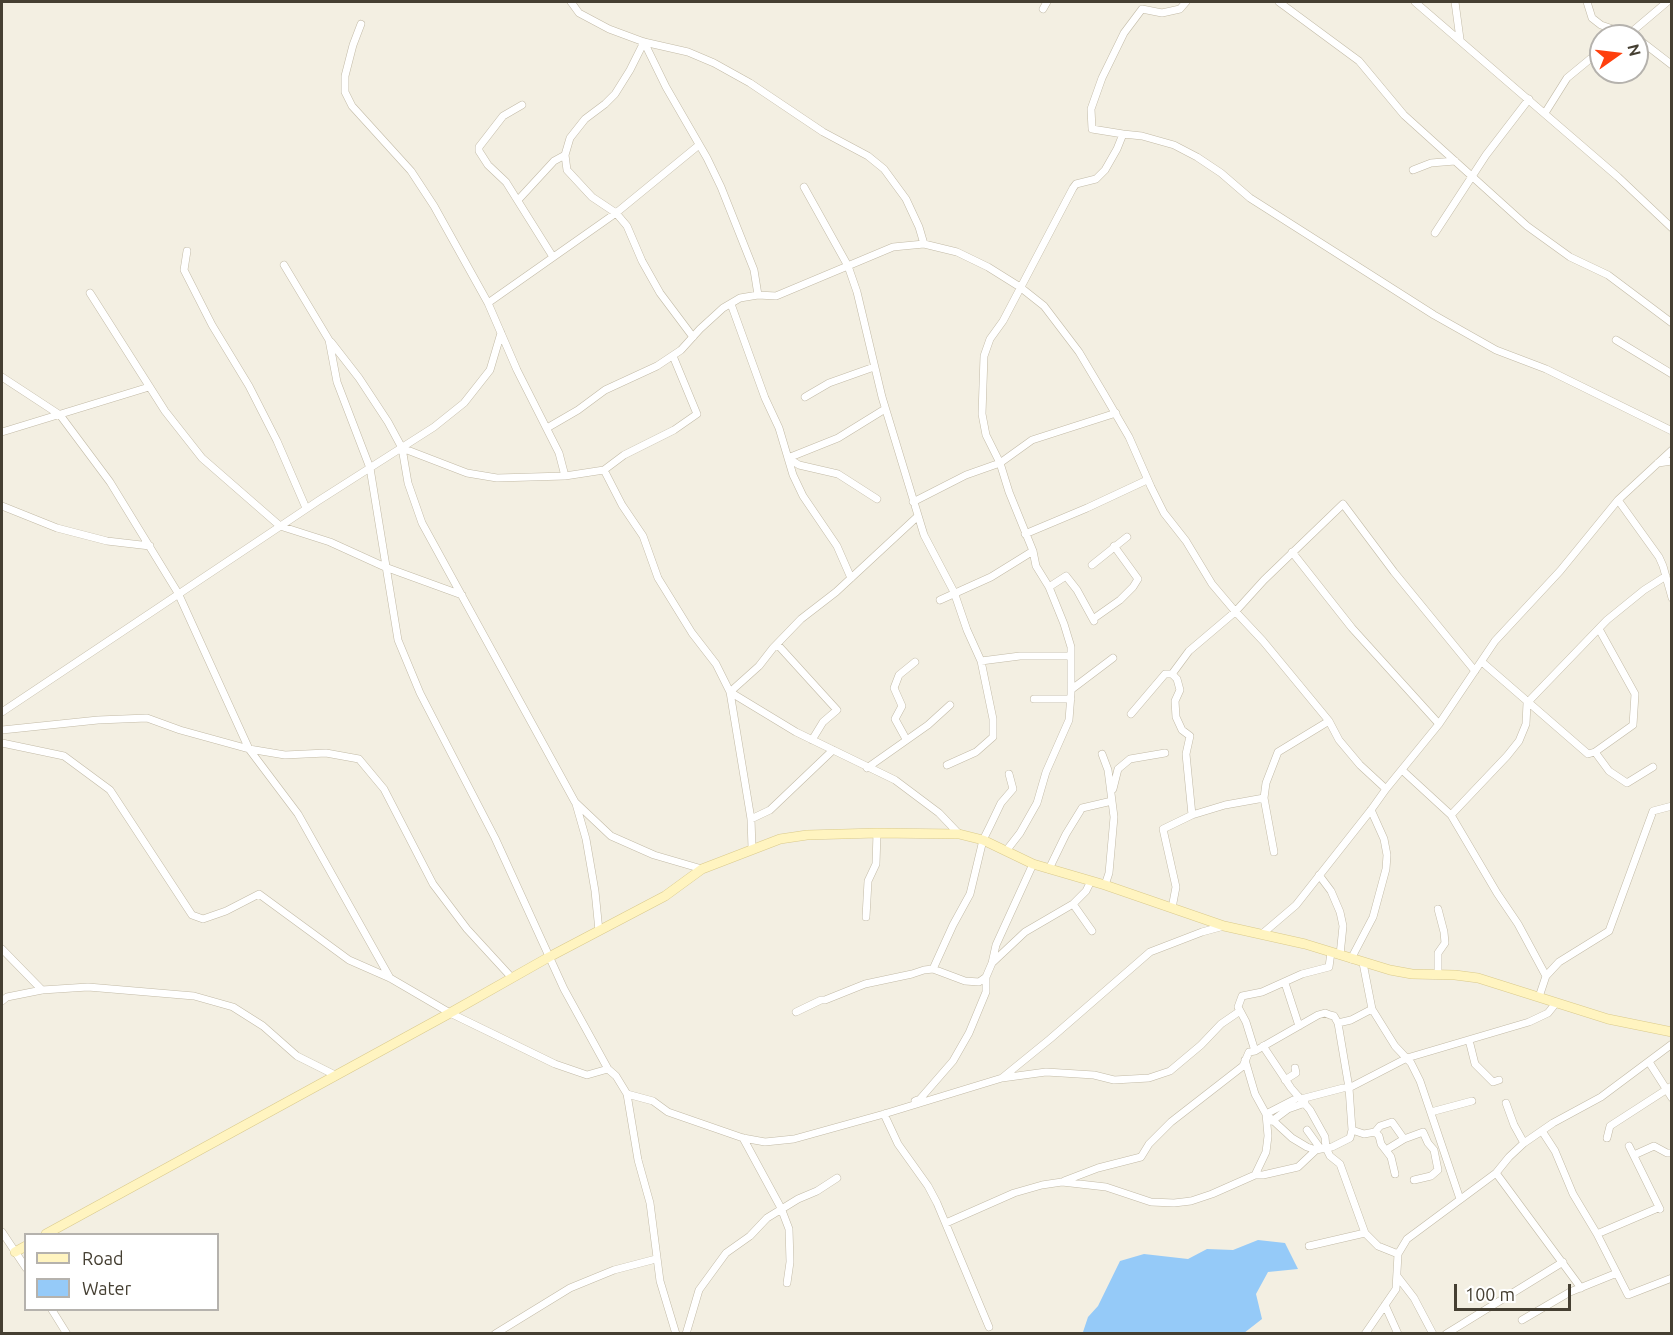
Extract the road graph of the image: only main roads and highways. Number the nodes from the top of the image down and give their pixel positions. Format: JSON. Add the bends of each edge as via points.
{"nodes":[{"id":1,"x":1671,"y":1032,"type":"edge"},
{"id":2,"x":48,"y":1233,"type":"edge"},
{"id":3,"x":24,"y":1247,"type":"edge"},
{"id":4,"x":15,"y":1252,"type":"road end"}],
"edges":[{"from":1,"to":2,"type":"main road","via":[[1608,1019],[1478,978],[1412,974],[1224,926],[1033,864],[983,840],[959,834],[807,835],[752,848],[702,869],[665,896]]},
{"from":3,"to":4,"type":"main road"}]}
